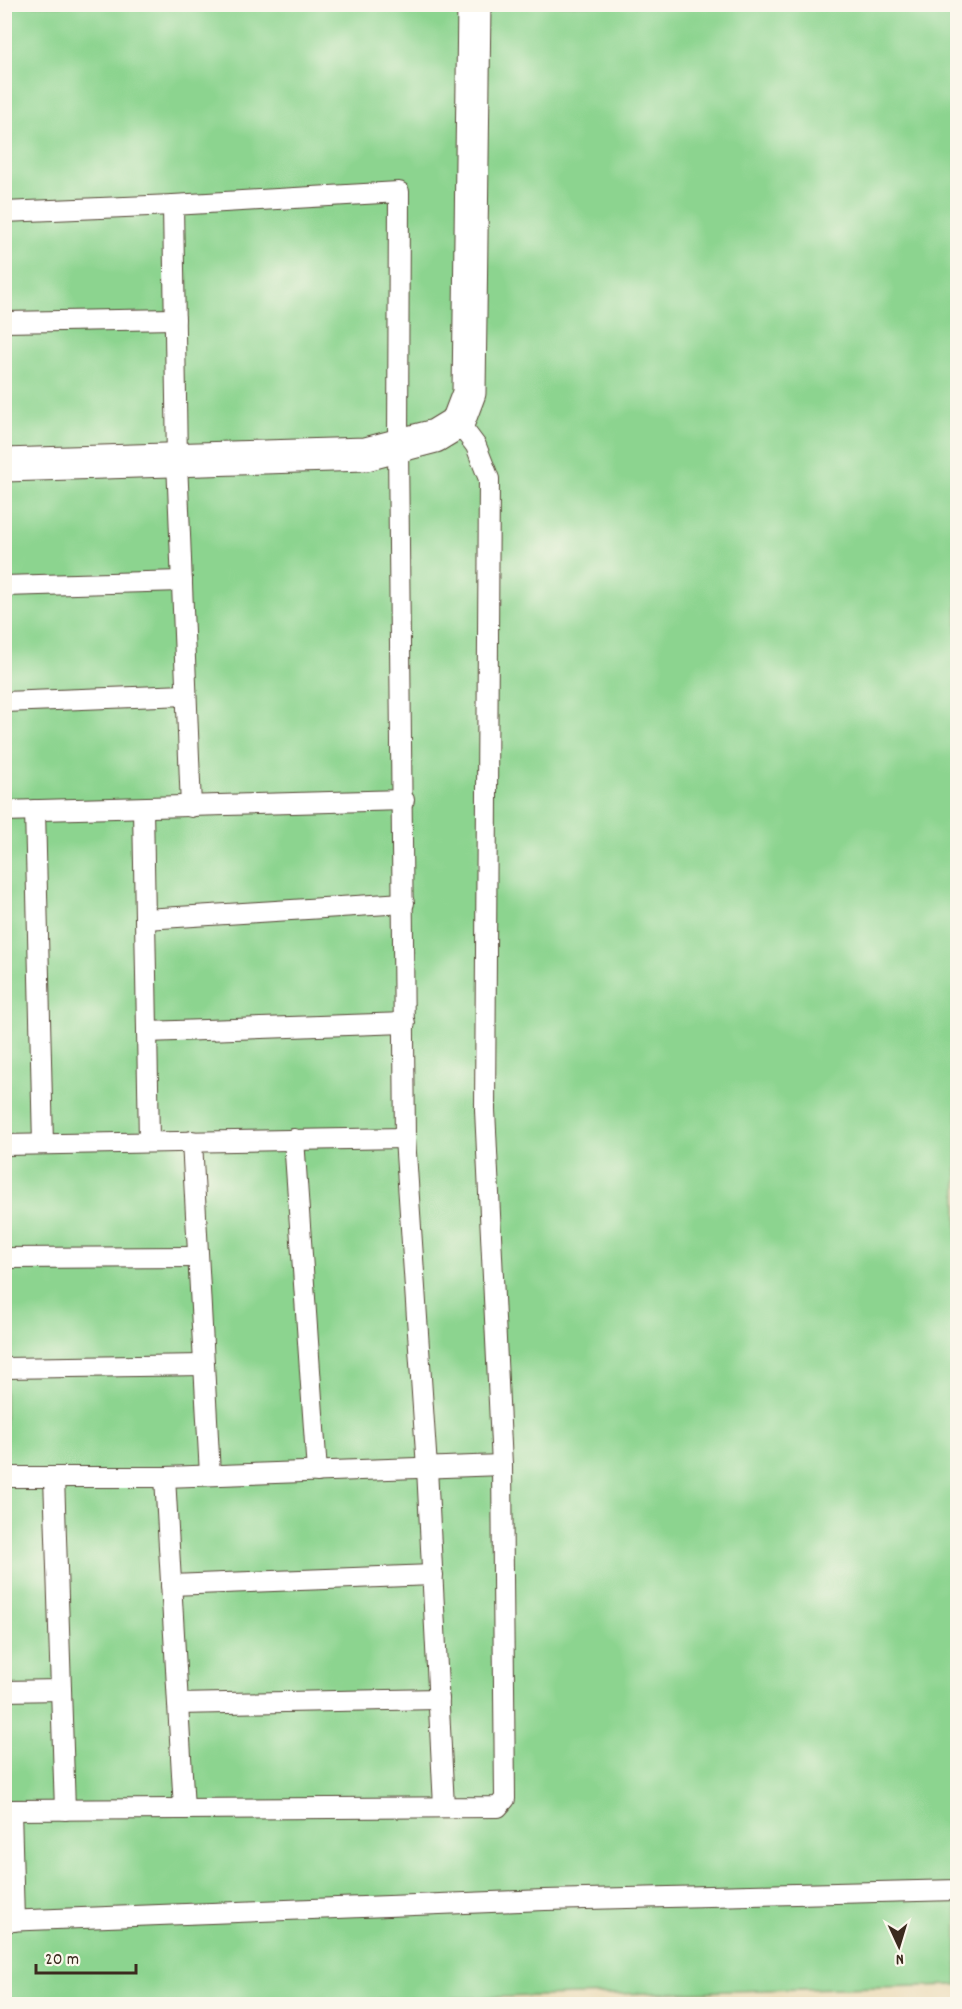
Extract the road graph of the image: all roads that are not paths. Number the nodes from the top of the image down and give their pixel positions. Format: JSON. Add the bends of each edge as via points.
{"nodes":[{"id":1,"x":474,"y":4,"type":"edge"},
{"id":2,"x":173,"y":205,"type":"junction"},
{"id":3,"x":4,"y":212,"type":"edge"},
{"id":4,"x":175,"y":319,"type":"junction"},
{"id":5,"x":4,"y":322,"type":"edge"},
{"id":6,"x":458,"y":422,"type":"junction"},
{"id":7,"x":398,"y":446,"type":"junction"},
{"id":8,"x":177,"y":461,"type":"junction"},
{"id":9,"x":4,"y":465,"type":"edge"},
{"id":10,"x":182,"y":581,"type":"junction"},
{"id":11,"x":4,"y":586,"type":"edge"},
{"id":12,"x":186,"y":695,"type":"junction"},
{"id":13,"x":4,"y":702,"type":"edge"},
{"id":14,"x":404,"y":800,"type":"junction"},
{"id":15,"x":191,"y":807,"type":"junction"},
{"id":16,"x":143,"y":808,"type":"junction"},
{"id":17,"x":35,"y":810,"type":"junction"},
{"id":18,"x":4,"y":811,"type":"edge"},
{"id":19,"x":404,"y":903,"type":"junction"},
{"id":20,"x":145,"y":919,"type":"junction"},
{"id":21,"x":405,"y":1023,"type":"junction"},
{"id":22,"x":147,"y":1032,"type":"junction"},
{"id":23,"x":405,"y":1138,"type":"junction"},
{"id":24,"x":294,"y":1140,"type":"junction"},
{"id":25,"x":149,"y":1141,"type":"junction"},
{"id":26,"x":192,"y":1141,"type":"junction"},
{"id":27,"x":4,"y":1144,"type":"edge"},
{"id":28,"x":44,"y":1144,"type":"junction"},
{"id":29,"x":198,"y":1257,"type":"junction"},
{"id":30,"x":4,"y":1258,"type":"edge"},
{"id":31,"x":204,"y":1365,"type":"junction"},
{"id":32,"x":4,"y":1368,"type":"edge"},
{"id":33,"x":502,"y":1465,"type":"junction"},
{"id":34,"x":427,"y":1468,"type":"junction"},
{"id":35,"x":317,"y":1472,"type":"junction"},
{"id":36,"x":210,"y":1475,"type":"junction"},
{"id":37,"x":4,"y":1477,"type":"edge"},
{"id":38,"x":54,"y":1477,"type":"junction"},
{"id":39,"x":165,"y":1477,"type":"junction"},
{"id":40,"x":433,"y":1575,"type":"junction"},
{"id":41,"x":171,"y":1585,"type":"junction"},
{"id":42,"x":61,"y":1690,"type":"junction"},
{"id":43,"x":4,"y":1691,"type":"edge"},
{"id":44,"x":439,"y":1699,"type":"junction"},
{"id":45,"x":178,"y":1704,"type":"junction"},
{"id":46,"x":444,"y":1807,"type":"junction"},
{"id":47,"x":184,"y":1809,"type":"junction"},
{"id":48,"x":8,"y":1810,"type":"edge"},
{"id":49,"x":65,"y":1810,"type":"junction"},
{"id":50,"x":957,"y":1890,"type":"edge"},
{"id":51,"x":9,"y":1921,"type":"edge"}],
"edges":[{"from":1,"to":6,"type":"street","via":[[469,393]]},
{"from":2,"to":3,"type":"lane"},
{"from":2,"to":4,"type":"lane"},
{"from":2,"to":7,"type":"lane","via":[[399,192]]},
{"from":4,"to":5,"type":"lane"},
{"from":4,"to":8,"type":"lane"},
{"from":6,"to":7,"type":"street","via":[[435,436]]},
{"from":6,"to":33,"type":"lane","via":[[476,446],[489,480],[485,1110]]},
{"from":7,"to":8,"type":"street","via":[[366,454]]},
{"from":7,"to":14,"type":"lane"},
{"from":8,"to":9,"type":"street"},
{"from":8,"to":10,"type":"lane"},
{"from":10,"to":11,"type":"lane"},
{"from":10,"to":12,"type":"lane"},
{"from":12,"to":13,"type":"lane"},
{"from":12,"to":15,"type":"lane"},
{"from":14,"to":15,"type":"lane"},
{"from":14,"to":19,"type":"lane"},
{"from":15,"to":16,"type":"lane"},
{"from":16,"to":17,"type":"lane"},
{"from":16,"to":20,"type":"lane"},
{"from":17,"to":18,"type":"lane"},
{"from":17,"to":28,"type":"lane"},
{"from":19,"to":20,"type":"lane"},
{"from":19,"to":21,"type":"lane"},
{"from":20,"to":22,"type":"lane"},
{"from":21,"to":22,"type":"lane"},
{"from":21,"to":23,"type":"lane"},
{"from":22,"to":25,"type":"lane"},
{"from":23,"to":24,"type":"lane"},
{"from":23,"to":34,"type":"lane"},
{"from":24,"to":26,"type":"lane"},
{"from":24,"to":35,"type":"lane"},
{"from":25,"to":26,"type":"lane"},
{"from":25,"to":28,"type":"lane"},
{"from":26,"to":29,"type":"lane"},
{"from":27,"to":28,"type":"lane"},
{"from":29,"to":30,"type":"lane"},
{"from":29,"to":31,"type":"lane"},
{"from":31,"to":32,"type":"lane"},
{"from":31,"to":36,"type":"lane"},
{"from":33,"to":34,"type":"lane"},
{"from":33,"to":46,"type":"lane","via":[[506,1799],[498,1807]]},
{"from":34,"to":35,"type":"lane"},
{"from":34,"to":40,"type":"lane"},
{"from":35,"to":36,"type":"lane"},
{"from":36,"to":39,"type":"lane"},
{"from":37,"to":38,"type":"lane"},
{"from":38,"to":39,"type":"lane"},
{"from":38,"to":42,"type":"lane"},
{"from":39,"to":41,"type":"lane"},
{"from":40,"to":41,"type":"lane"},
{"from":40,"to":44,"type":"lane"},
{"from":41,"to":45,"type":"lane"},
{"from":42,"to":43,"type":"lane"},
{"from":42,"to":49,"type":"lane"},
{"from":44,"to":45,"type":"lane"},
{"from":44,"to":46,"type":"lane"},
{"from":45,"to":47,"type":"lane"},
{"from":46,"to":47,"type":"lane"},
{"from":47,"to":49,"type":"lane"},
{"from":48,"to":49,"type":"lane"},
{"from":48,"to":51,"type":"lane"},
{"from":50,"to":51,"type":"lane","via":[[544,1900]]}]}
